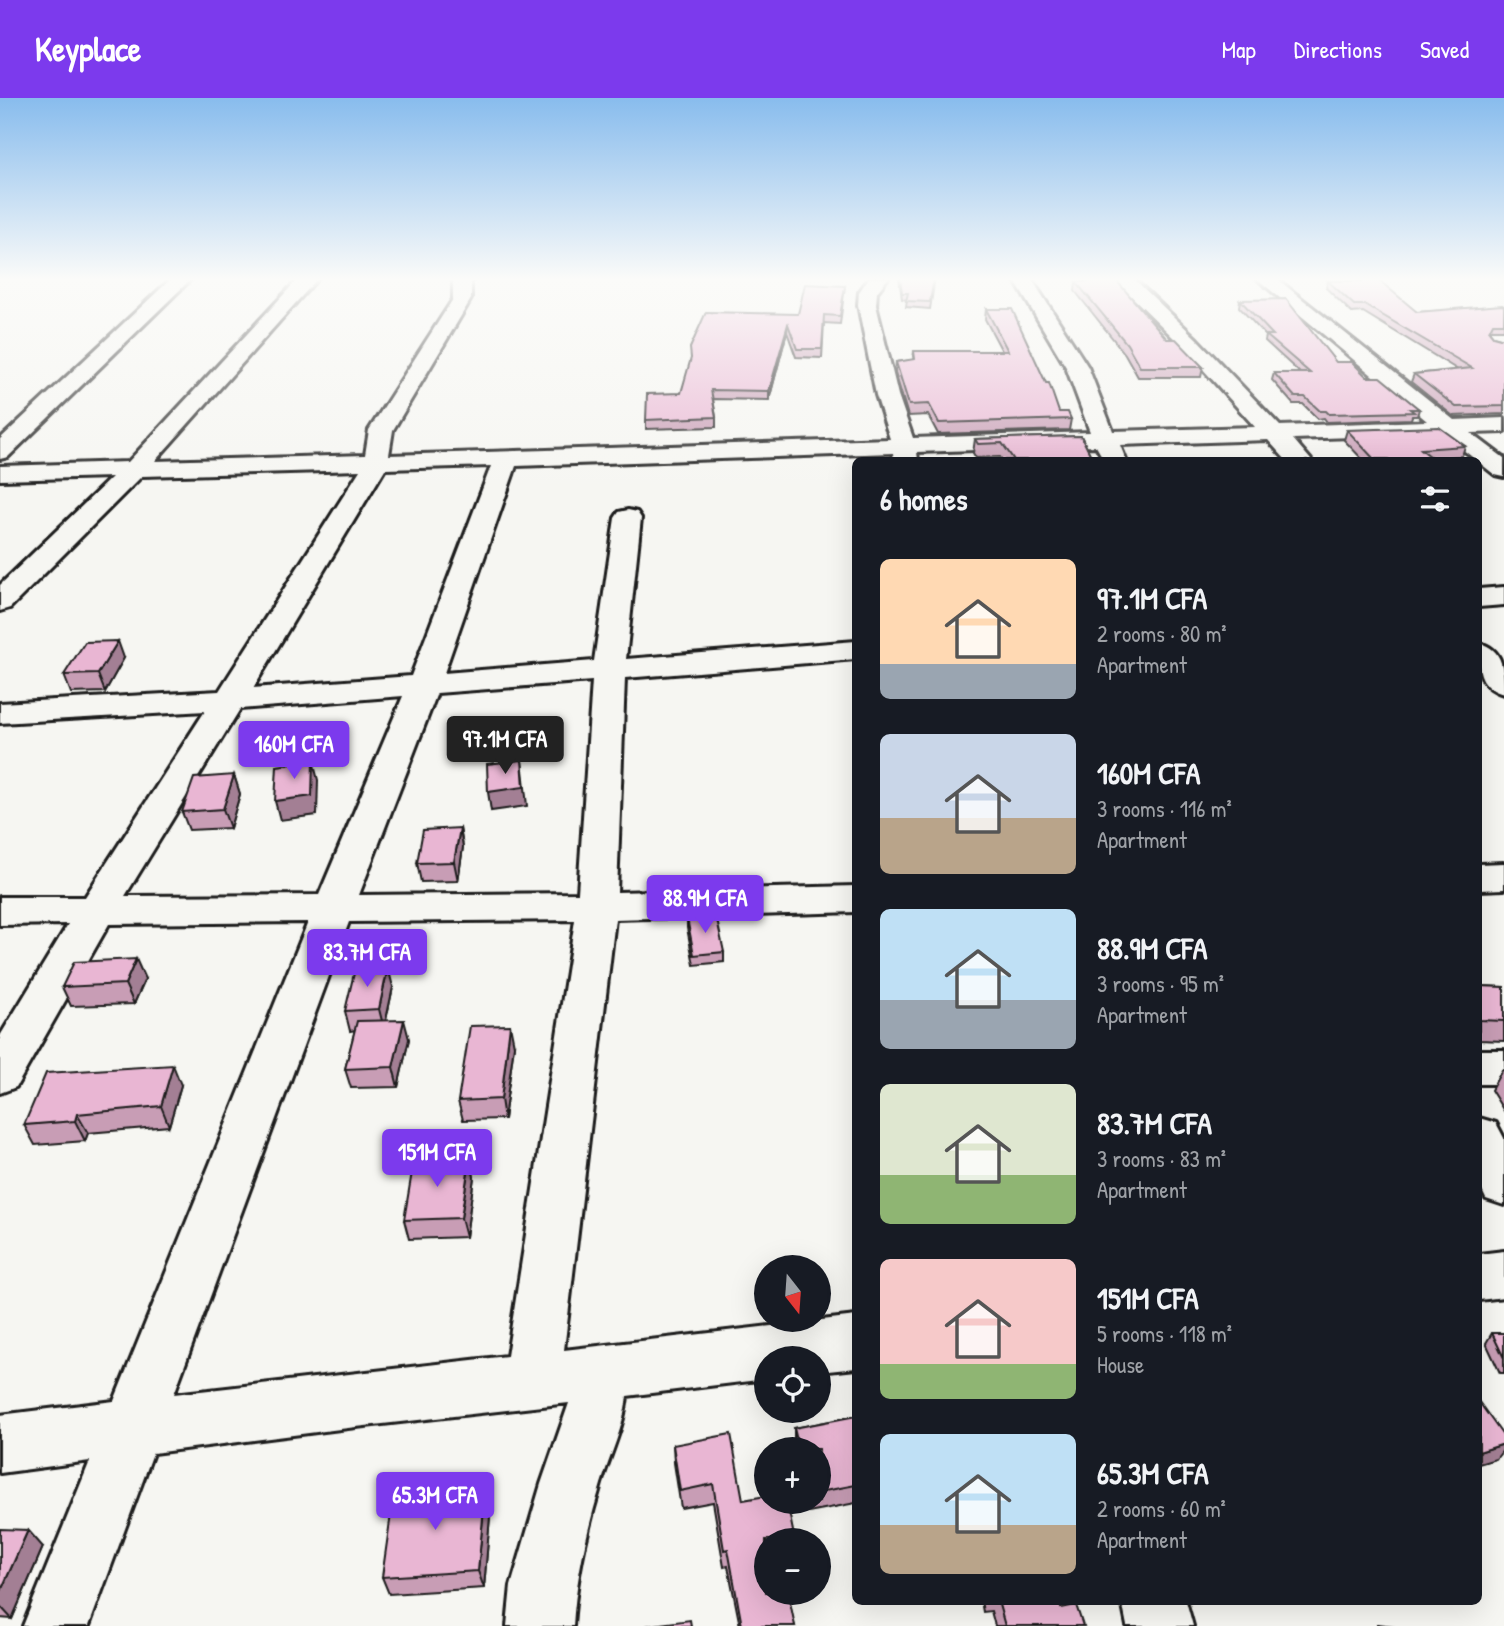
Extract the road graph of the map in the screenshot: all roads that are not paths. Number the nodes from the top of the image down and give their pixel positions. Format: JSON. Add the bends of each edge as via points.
{"nodes":[{"id":1,"x":108,"y":349,"type":"edge"},
{"id":2,"x":244,"y":349,"type":"edge"},
{"id":3,"x":430,"y":349,"type":"edge"},
{"id":4,"x":877,"y":349,"type":"edge"},
{"id":5,"x":1066,"y":349,"type":"edge"},
{"id":6,"x":1196,"y":349,"type":"edge"},
{"id":7,"x":1351,"y":349,"type":"edge"},
{"id":8,"x":1504,"y":425,"type":"edge"},
{"id":9,"x":1450,"y":426,"type":"junction"},
{"id":10,"x":1270,"y":432,"type":"junction"},
{"id":11,"x":1104,"y":438,"type":"junction"},
{"id":12,"x":0,"y":452,"type":"edge"},
{"id":13,"x":905,"y":453,"type":"edge"},
{"id":14,"x":1114,"y":457,"type":"edge"},
{"id":15,"x":1296,"y":457,"type":"edge"},
{"id":16,"x":506,"y":458,"type":"junction"},
{"id":17,"x":376,"y":462,"type":"junction"},
{"id":18,"x":135,"y":469,"type":"junction"},
{"id":19,"x":1504,"y":470,"type":"edge"},
{"id":20,"x":0,"y":473,"type":"edge"},
{"id":21,"x":628,"y":518,"type":"dead end"},
{"id":22,"x":1504,"y":596,"type":"edge"},
{"id":23,"x":1482,"y":598,"type":"edge"},
{"id":24,"x":0,"y":603,"type":"edge"},
{"id":25,"x":852,"y":650,"type":"edge"},
{"id":26,"x":1482,"y":656,"type":"edge"},
{"id":27,"x":609,"y":671,"type":"junction"},
{"id":28,"x":1504,"y":684,"type":"edge"},
{"id":29,"x":424,"y":685,"type":"junction"},
{"id":30,"x":230,"y":701,"type":"junction"},
{"id":31,"x":0,"y":713,"type":"edge"},
{"id":32,"x":1504,"y":876,"type":"edge"},
{"id":33,"x":1482,"y":877,"type":"edge"},
{"id":34,"x":852,"y":899,"type":"edge"},
{"id":35,"x":597,"y":906,"type":"junction"},
{"id":36,"x":334,"y":907,"type":"junction"},
{"id":37,"x":0,"y":911,"type":"edge"},
{"id":38,"x":96,"y":911,"type":"junction"},
{"id":39,"x":1482,"y":1067,"type":"edge"},
{"id":40,"x":1504,"y":1067,"type":"edge"},
{"id":41,"x":0,"y":1075,"type":"edge"},
{"id":42,"x":1482,"y":1143,"type":"edge"},
{"id":43,"x":1504,"y":1184,"type":"edge"},
{"id":44,"x":1504,"y":1274,"type":"edge"},
{"id":45,"x":1482,"y":1277,"type":"edge"},
{"id":46,"x":852,"y":1342,"type":"edge"},
{"id":47,"x":602,"y":1373,"type":"junction"},
{"id":48,"x":532,"y":1381,"type":"junction"},
{"id":49,"x":133,"y":1429,"type":"junction"},
{"id":50,"x":0,"y":1444,"type":"edge"},
{"id":51,"x":1155,"y":1605,"type":"edge"},
{"id":52,"x":56,"y":1626,"type":"edge"},
{"id":53,"x":540,"y":1626,"type":"edge"},
{"id":54,"x":1160,"y":1626,"type":"edge"}],
"edges":[{"from":1,"to":12,"type":"street"},
{"from":2,"to":18,"type":"street"},
{"from":3,"to":17,"type":"street","via":[[381,430]]},
{"from":4,"to":13,"type":"street"},
{"from":5,"to":11,"type":"street"},
{"from":6,"to":10,"type":"street"},
{"from":7,"to":9,"type":"street"},
{"from":8,"to":9,"type":"street"},
{"from":9,"to":10,"type":"street"},
{"from":9,"to":19,"type":"street"},
{"from":10,"to":11,"type":"street"},
{"from":10,"to":15,"type":"street"},
{"from":11,"to":13,"type":"street"},
{"from":11,"to":14,"type":"street"},
{"from":13,"to":16,"type":"street"},
{"from":16,"to":17,"type":"street"},
{"from":16,"to":29,"type":"street"},
{"from":17,"to":18,"type":"street"},
{"from":17,"to":30,"type":"street"},
{"from":18,"to":20,"type":"street"},
{"from":18,"to":24,"type":"street"},
{"from":21,"to":27,"type":"street"},
{"from":22,"to":23,"type":"street"},
{"from":25,"to":27,"type":"street"},
{"from":26,"to":28,"type":"street"},
{"from":27,"to":29,"type":"street"},
{"from":27,"to":35,"type":"street"},
{"from":29,"to":30,"type":"street"},
{"from":29,"to":36,"type":"street"},
{"from":30,"to":31,"type":"street"},
{"from":30,"to":38,"type":"street"},
{"from":32,"to":33,"type":"street"},
{"from":34,"to":35,"type":"street"},
{"from":35,"to":36,"type":"street"},
{"from":35,"to":48,"type":"street"},
{"from":36,"to":38,"type":"street"},
{"from":36,"to":49,"type":"street"},
{"from":37,"to":38,"type":"street"},
{"from":38,"to":41,"type":"street"},
{"from":39,"to":40,"type":"street"},
{"from":42,"to":43,"type":"street"},
{"from":44,"to":45,"type":"street"},
{"from":46,"to":47,"type":"street"},
{"from":47,"to":48,"type":"street"},
{"from":47,"to":53,"type":"street","via":[[596,1415],[543,1586]]},
{"from":48,"to":49,"type":"street"},
{"from":49,"to":50,"type":"street"},
{"from":49,"to":52,"type":"street"},
{"from":51,"to":54,"type":"street"}]}
